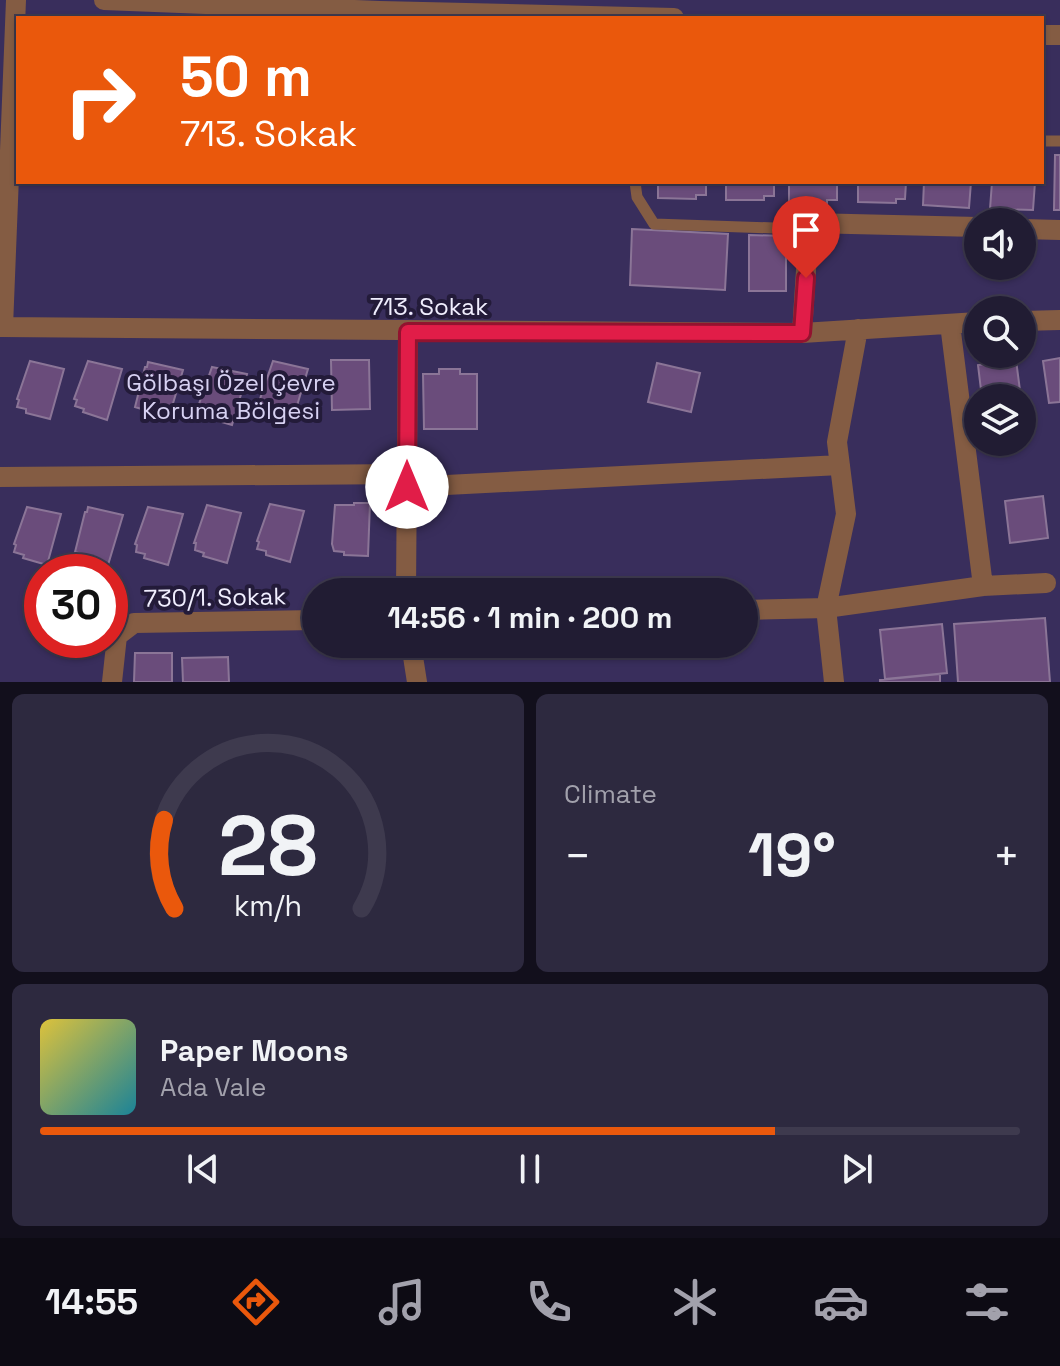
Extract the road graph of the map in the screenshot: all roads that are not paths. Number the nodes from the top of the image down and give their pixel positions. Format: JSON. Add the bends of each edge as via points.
{"nodes":[{"id":1,"x":16,"y":0,"type":"edge"},
{"id":2,"x":104,"y":0,"type":"edge"},
{"id":3,"x":627,"y":8,"type":"edge"},
{"id":4,"x":665,"y":16,"type":"edge"},
{"id":5,"x":635,"y":184,"type":"edge"},
{"id":6,"x":964,"y":227,"type":"edge"},
{"id":7,"x":775,"y":228,"type":"dead end"},
{"id":8,"x":1036,"y":229,"type":"edge"},
{"id":9,"x":1060,"y":230,"type":"edge"},
{"id":10,"x":1060,"y":320,"type":"edge"},
{"id":11,"x":1036,"y":321,"type":"edge"},
{"id":12,"x":964,"y":323,"type":"edge"},
{"id":13,"x":950,"y":324,"type":"junction"},
{"id":14,"x":2,"y":327,"type":"edge"},
{"id":15,"x":858,"y":329,"type":"junction"},
{"id":16,"x":408,"y":332,"type":"junction"},
{"id":17,"x":802,"y":333,"type":"junction"},
{"id":18,"x":840,"y":465,"type":"junction"},
{"id":19,"x":0,"y":477,"type":"edge"},
{"id":20,"x":407,"y":481,"type":"junction"},
{"id":21,"x":406,"y":578,"type":"edge"},
{"id":22,"x":1046,"y":583,"type":"dead end"},
{"id":23,"x":983,"y":586,"type":"junction"},
{"id":24,"x":826,"y":608,"type":"junction"},
{"id":25,"x":758,"y":610,"type":"edge"},
{"id":26,"x":302,"y":620,"type":"edge"},
{"id":27,"x":413,"y":658,"type":"edge"},
{"id":28,"x":112,"y":682,"type":"edge"},
{"id":29,"x":417,"y":682,"type":"edge"},
{"id":30,"x":834,"y":682,"type":"edge"}],
"edges":[{"from":1,"to":14,"type":"street"},
{"from":2,"to":3,"type":"street","via":[[380,11]]},
{"from":3,"to":4,"type":"street"},
{"from":5,"to":7,"type":"lane","via":[[654,224]]},
{"from":6,"to":17,"type":"street","via":[[809,223]]},
{"from":8,"to":9,"type":"street"},
{"from":10,"to":11,"type":"street"},
{"from":12,"to":13,"type":"street","name":"713. Sokak"},
{"from":13,"to":15,"type":"street","name":"713. Sokak"},
{"from":13,"to":23,"type":"street"},
{"from":14,"to":16,"type":"street","name":"713. Sokak"},
{"from":15,"to":17,"type":"street","name":"713. Sokak"},
{"from":15,"to":18,"type":"street","via":[[837,442]]},
{"from":16,"to":17,"type":"street","name":"713. Sokak"},
{"from":16,"to":20,"type":"street"},
{"from":18,"to":20,"type":"street"},
{"from":18,"to":24,"type":"street","via":[[846,514]]},
{"from":19,"to":20,"type":"street"},
{"from":20,"to":21,"type":"street"},
{"from":22,"to":23,"type":"street"},
{"from":23,"to":24,"type":"street"},
{"from":24,"to":25,"type":"street"},
{"from":24,"to":30,"type":"street"},
{"from":26,"to":28,"type":"street","name":"730/1. Sokak","via":[[134,623],[117,636]]},
{"from":27,"to":29,"type":"street"}]}
